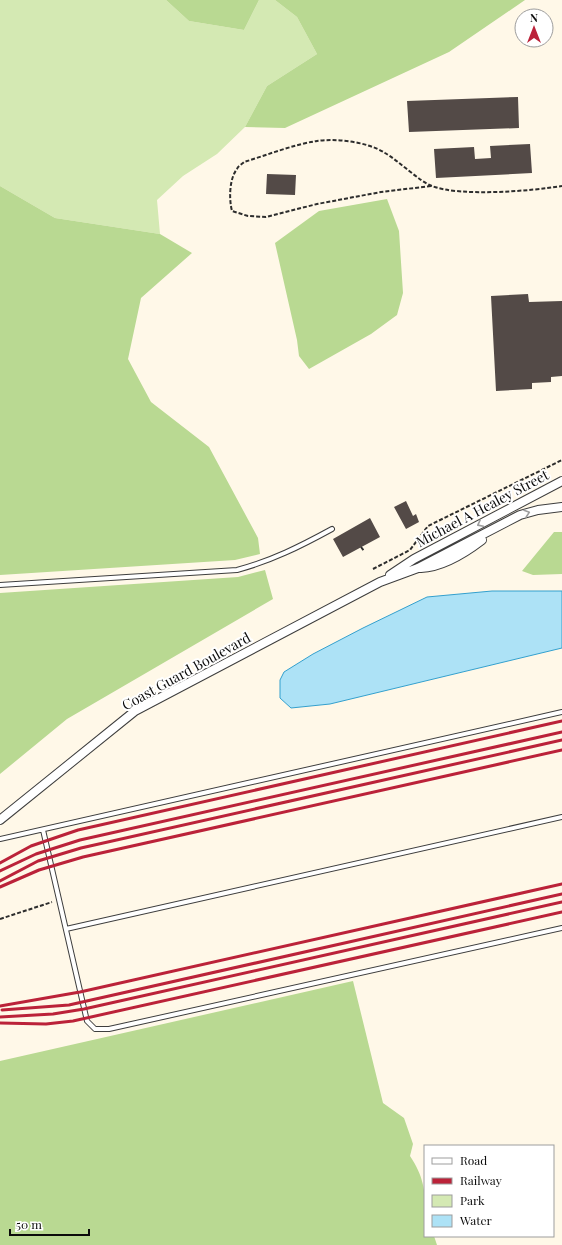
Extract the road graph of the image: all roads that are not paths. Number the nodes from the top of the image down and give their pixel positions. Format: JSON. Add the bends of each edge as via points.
{"nodes":[{"id":1,"x":562,"y":481,"type":"edge"},
{"id":2,"x":562,"y":507,"type":"edge"},
{"id":3,"x":332,"y":529,"type":"dead end"},
{"id":4,"x":414,"y":559,"type":"joint"},
{"id":5,"x":380,"y":582,"type":"junction"},
{"id":6,"x":0,"y":585,"type":"edge"},
{"id":7,"x":562,"y":712,"type":"edge"},
{"id":8,"x":562,"y":817,"type":"edge"},
{"id":9,"x":0,"y":820,"type":"edge"},
{"id":10,"x":43,"y":830,"type":"junction"},
{"id":11,"x":0,"y":839,"type":"edge"},
{"id":12,"x":562,"y":928,"type":"edge"},
{"id":13,"x":66,"y":929,"type":"junction"}],
"edges":[{"from":1,"to":4,"type":"street","name":"Michael A Healey Street","one_way":true},
{"from":5,"to":2,"type":"street","name":"Coast Guard Boulevard","one_way":true,"via":[[418,568],[530,512]]},
{"from":3,"to":6,"type":"lane","via":[[287,553],[237,570]]},
{"from":4,"to":5,"type":"street","name":"Coast Guard Boulevard"},
{"from":5,"to":9,"type":"street","name":"Coast Guard Boulevard","via":[[135,711]]},
{"from":7,"to":10,"type":"lane"},
{"from":8,"to":13,"type":"lane"},
{"from":10,"to":11,"type":"lane"},
{"from":10,"to":13,"type":"lane"},
{"from":12,"to":13,"type":"lane","via":[[102,1030],[90,1026],[86,1021]]}]}
